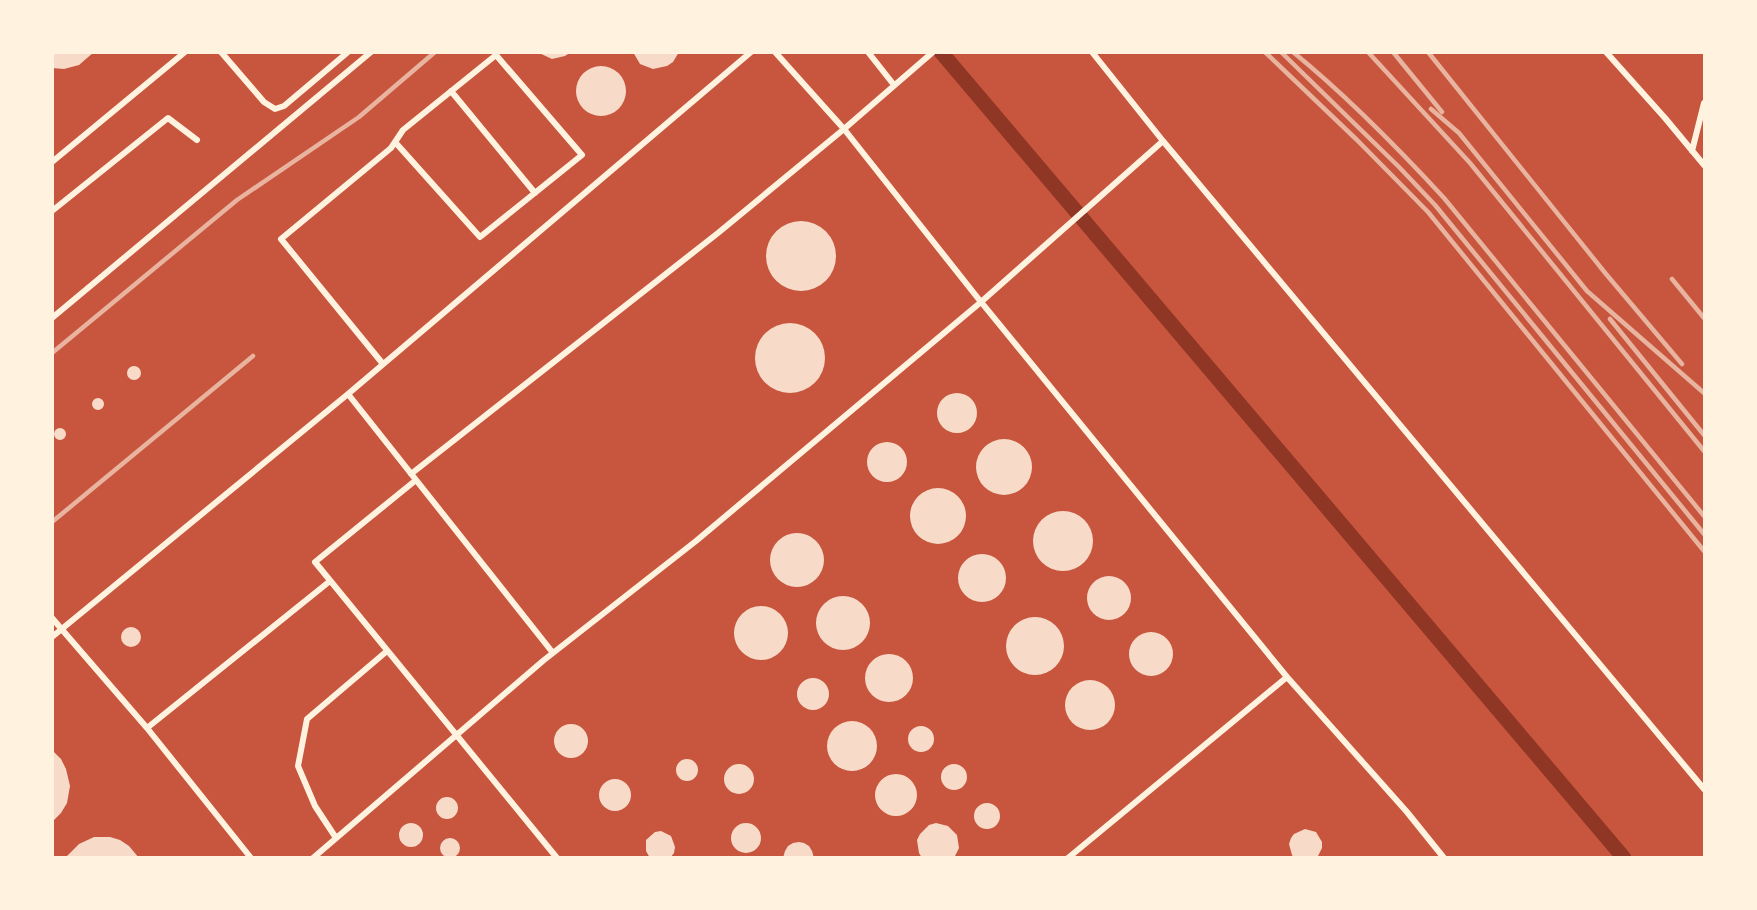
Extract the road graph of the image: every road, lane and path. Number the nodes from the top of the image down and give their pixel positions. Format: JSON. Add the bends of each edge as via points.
{"nodes":[{"id":1,"x":185,"y":52,"type":"edge"},
{"id":2,"x":221,"y":52,"type":"edge"},
{"id":3,"x":348,"y":52,"type":"edge"},
{"id":4,"x":371,"y":52,"type":"edge"},
{"id":5,"x":751,"y":52,"type":"edge"},
{"id":6,"x":775,"y":52,"type":"edge"},
{"id":7,"x":868,"y":52,"type":"edge"},
{"id":8,"x":933,"y":52,"type":"edge"},
{"id":9,"x":1092,"y":52,"type":"edge"},
{"id":10,"x":1605,"y":52,"type":"edge"},
{"id":11,"x":894,"y":85,"type":"junction"},
{"id":12,"x":451,"y":91,"type":"junction"},
{"id":13,"x":1704,"y":103,"type":"edge"},
{"id":14,"x":844,"y":129,"type":"junction"},
{"id":15,"x":197,"y":140,"type":"dead end"},
{"id":16,"x":395,"y":141,"type":"junction"},
{"id":17,"x":1164,"y":141,"type":"junction"},
{"id":18,"x":1692,"y":151,"type":"junction"},
{"id":19,"x":52,"y":162,"type":"edge"},
{"id":20,"x":1704,"y":165,"type":"edge"},
{"id":21,"x":535,"y":193,"type":"junction"},
{"id":22,"x":52,"y":211,"type":"edge"},
{"id":23,"x":981,"y":302,"type":"junction"},
{"id":24,"x":52,"y":318,"type":"edge"},
{"id":25,"x":383,"y":364,"type":"junction"},
{"id":26,"x":348,"y":394,"type":"junction"},
{"id":27,"x":411,"y":474,"type":"junction"},
{"id":28,"x":416,"y":480,"type":"junction"},
{"id":29,"x":330,"y":581,"type":"junction"},
{"id":30,"x":52,"y":618,"type":"edge"},
{"id":31,"x":62,"y":629,"type":"junction"},
{"id":32,"x":52,"y":637,"type":"edge"},
{"id":33,"x":387,"y":651,"type":"junction"},
{"id":34,"x":553,"y":653,"type":"junction"},
{"id":35,"x":1287,"y":677,"type":"junction"},
{"id":36,"x":147,"y":728,"type":"junction"},
{"id":37,"x":456,"y":735,"type":"junction"},
{"id":38,"x":1704,"y":789,"type":"edge"},
{"id":39,"x":336,"y":838,"type":"junction"},
{"id":40,"x":251,"y":858,"type":"edge"},
{"id":41,"x":313,"y":858,"type":"edge"},
{"id":42,"x":557,"y":858,"type":"edge"},
{"id":43,"x":1068,"y":858,"type":"edge"},
{"id":44,"x":1444,"y":858,"type":"edge"}],
"edges":[{"from":1,"to":19,"type":"street"},
{"from":2,"to":3,"type":"street","via":[[264,102],[275,109],[285,106]]},
{"from":4,"to":24,"type":"street"},
{"from":5,"to":25,"type":"street"},
{"from":6,"to":14,"type":"street"},
{"from":7,"to":11,"type":"street"},
{"from":8,"to":11,"type":"street"},
{"from":9,"to":17,"type":"street"},
{"from":10,"to":18,"type":"street"},
{"from":11,"to":14,"type":"street"},
{"from":12,"to":16,"type":"street"},
{"from":12,"to":21,"type":"street"},
{"from":12,"to":21,"type":"street","via":[[496,55],[582,155]]},
{"from":13,"to":18,"type":"street"},
{"from":14,"to":23,"type":"street"},
{"from":14,"to":27,"type":"street"},
{"from":15,"to":22,"type":"street","via":[[168,118]]},
{"from":16,"to":21,"type":"street","via":[[480,237]]},
{"from":16,"to":25,"type":"street","via":[[281,239]]},
{"from":17,"to":23,"type":"street"},
{"from":17,"to":38,"type":"street"},
{"from":18,"to":20,"type":"street"},
{"from":23,"to":34,"type":"street","via":[[696,541]]},
{"from":23,"to":35,"type":"street"},
{"from":25,"to":26,"type":"street"},
{"from":26,"to":27,"type":"street"},
{"from":26,"to":31,"type":"street"},
{"from":27,"to":28,"type":"street"},
{"from":28,"to":29,"type":"street","via":[[315,562]]},
{"from":28,"to":34,"type":"street"},
{"from":29,"to":33,"type":"street"},
{"from":29,"to":36,"type":"street"},
{"from":30,"to":31,"type":"street"},
{"from":31,"to":32,"type":"street"},
{"from":31,"to":36,"type":"street"},
{"from":33,"to":37,"type":"street"},
{"from":33,"to":39,"type":"street","via":[[307,719],[298,766],[315,806]]},
{"from":34,"to":37,"type":"street"},
{"from":35,"to":43,"type":"street"},
{"from":35,"to":44,"type":"street"},
{"from":36,"to":40,"type":"street"},
{"from":37,"to":39,"type":"street"},
{"from":37,"to":42,"type":"street"},
{"from":39,"to":41,"type":"street"}]}
